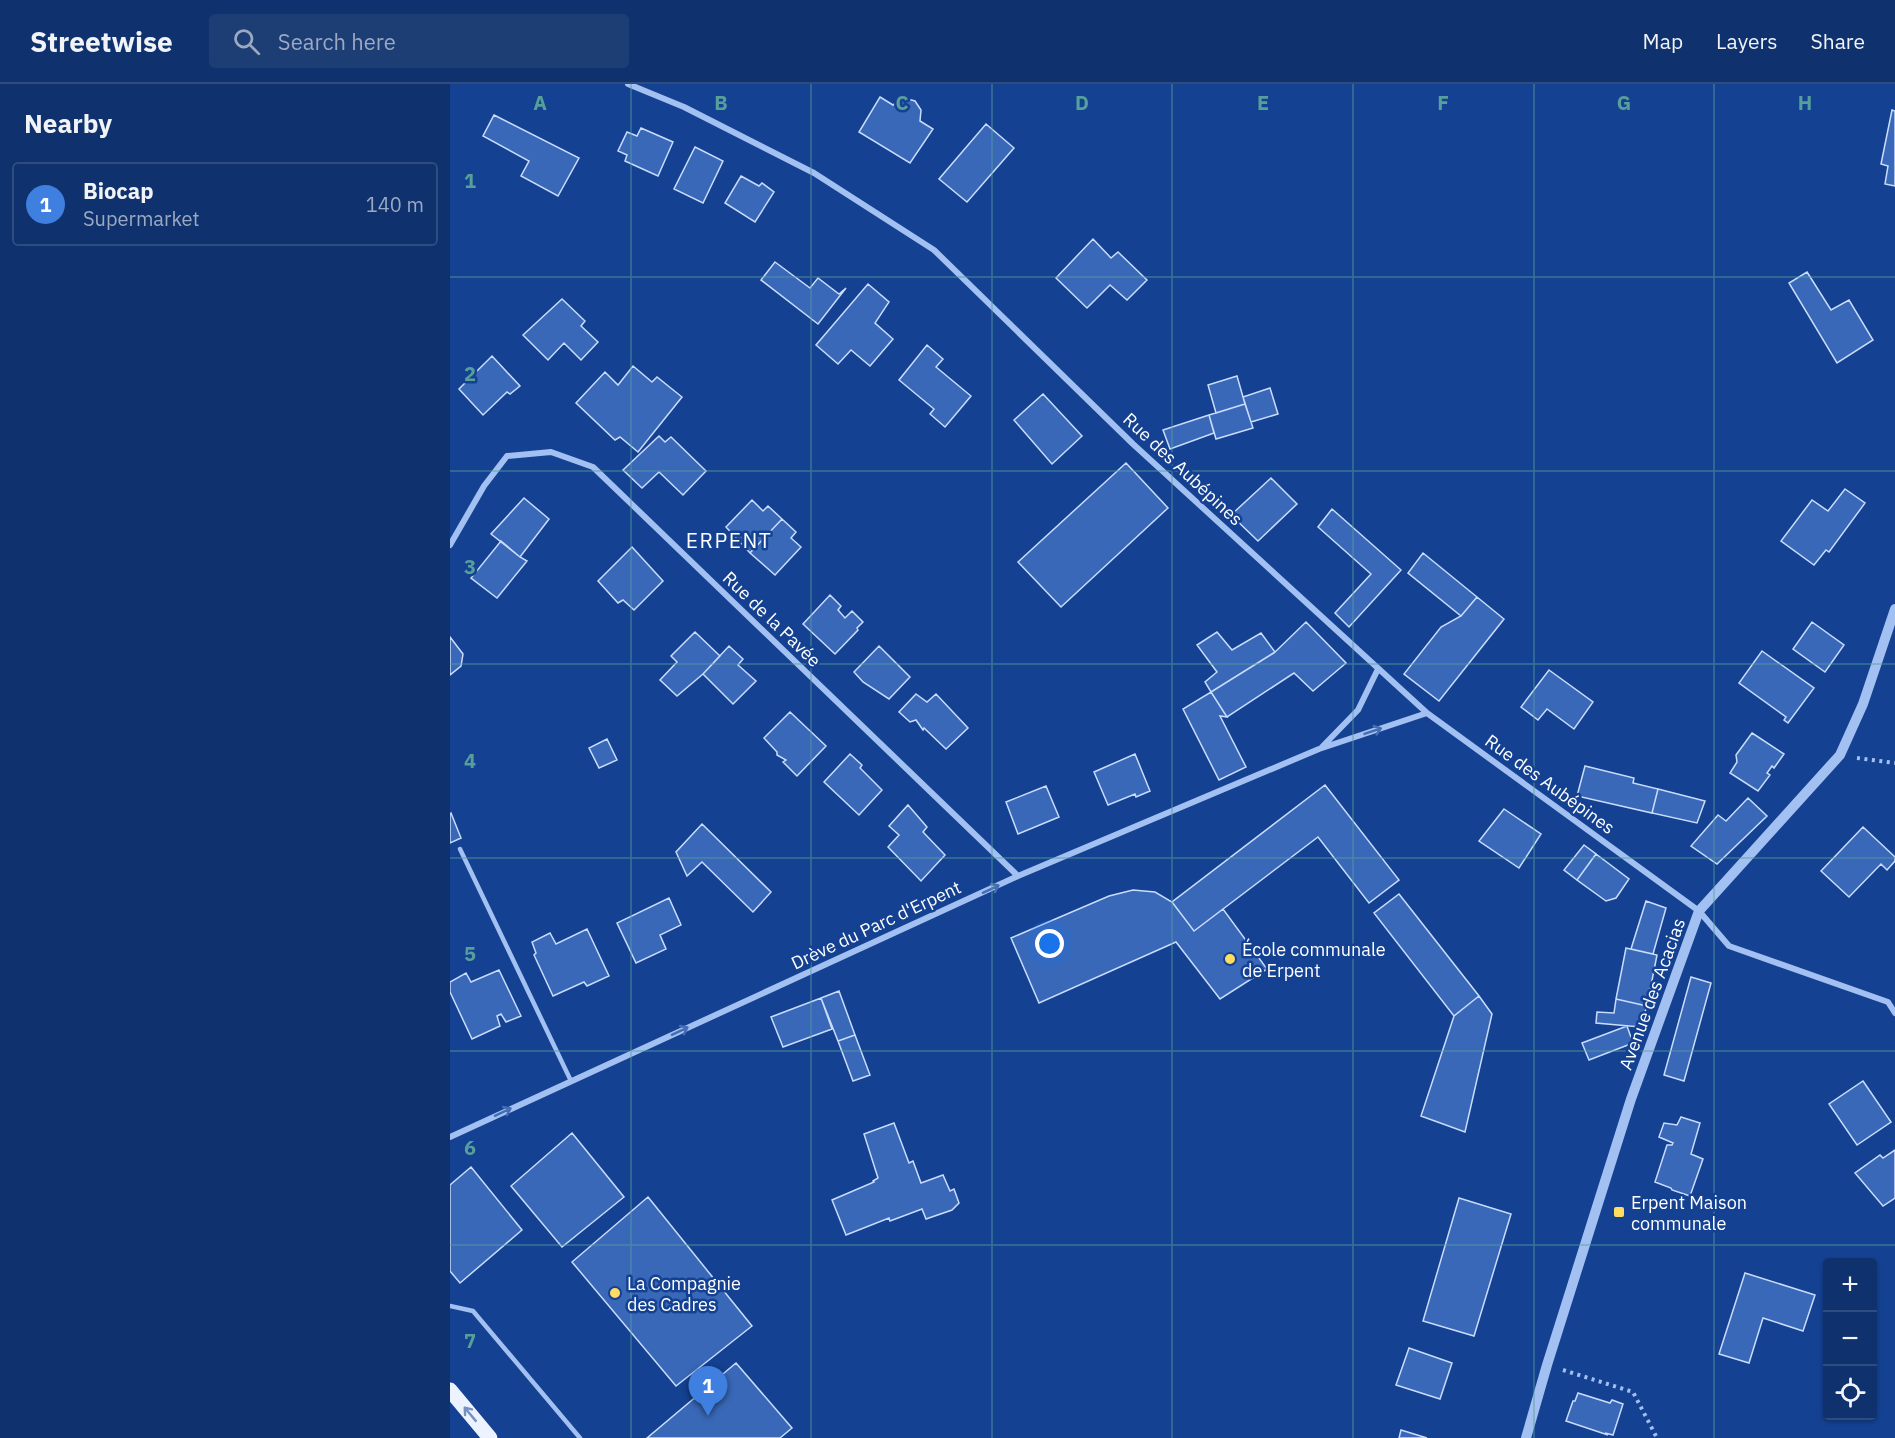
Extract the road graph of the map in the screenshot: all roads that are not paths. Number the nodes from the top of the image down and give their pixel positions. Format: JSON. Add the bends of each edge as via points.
{"nodes":[{"id":1,"x":628,"y":84,"type":"edge"},
{"id":2,"x":450,"y":545,"type":"edge"},
{"id":3,"x":1895,"y":609,"type":"edge"},
{"id":4,"x":1378,"y":669,"type":"junction"},
{"id":5,"x":1427,"y":713,"type":"junction"},
{"id":6,"x":1319,"y":749,"type":"junction"},
{"id":7,"x":460,"y":849,"type":"dead end"},
{"id":8,"x":1018,"y":876,"type":"junction"},
{"id":9,"x":1699,"y":911,"type":"junction"},
{"id":10,"x":1895,"y":1013,"type":"edge"},
{"id":11,"x":571,"y":1082,"type":"junction"},
{"id":12,"x":450,"y":1137,"type":"edge"},
{"id":13,"x":450,"y":1306,"type":"edge"},
{"id":14,"x":450,"y":1390,"type":"edge"},
{"id":15,"x":490,"y":1438,"type":"edge"},
{"id":16,"x":580,"y":1438,"type":"edge"},
{"id":17,"x":1526,"y":1438,"type":"edge"}],
"edges":[{"from":1,"to":4,"type":"street","name":"Rue des Aubépines","via":[[684,107],[814,173],[934,250],[1133,444]]},
{"from":2,"to":8,"type":"street","name":"Rue de la Pavée","via":[[484,486],[507,456],[551,452],[593,467]]},
{"from":3,"to":9,"type":"street","name":"Avenue des Acacias","via":[[1863,704],[1840,755]]},
{"from":4,"to":5,"type":"street","name":"Rue des Aubépines"},
{"from":4,"to":6,"type":"street","name":"Drève du Parc d'Erpent","via":[[1358,710]]},
{"from":6,"to":5,"type":"street","name":"Drève du Parc d'Erpent","one_way":true},
{"from":5,"to":9,"type":"street","name":"Rue des Aubépines"},
{"from":6,"to":8,"type":"street","name":"Drève du Parc d'Erpent"},
{"from":7,"to":11,"type":"lane"},
{"from":11,"to":8,"type":"street","name":"Drève du Parc d'Erpent","one_way":true},
{"from":9,"to":10,"type":"street","name":"Rue des Aubépines","via":[[1729,946],[1888,1002]]},
{"from":9,"to":17,"type":"street","name":"Avenue des Acacias","via":[[1631,1099]]},
{"from":12,"to":11,"type":"street","name":"Drève du Parc d'Erpent","one_way":true},
{"from":13,"to":16,"type":"lane","via":[[473,1311]]},
{"from":15,"to":14,"type":"main road","one_way":true}]}
